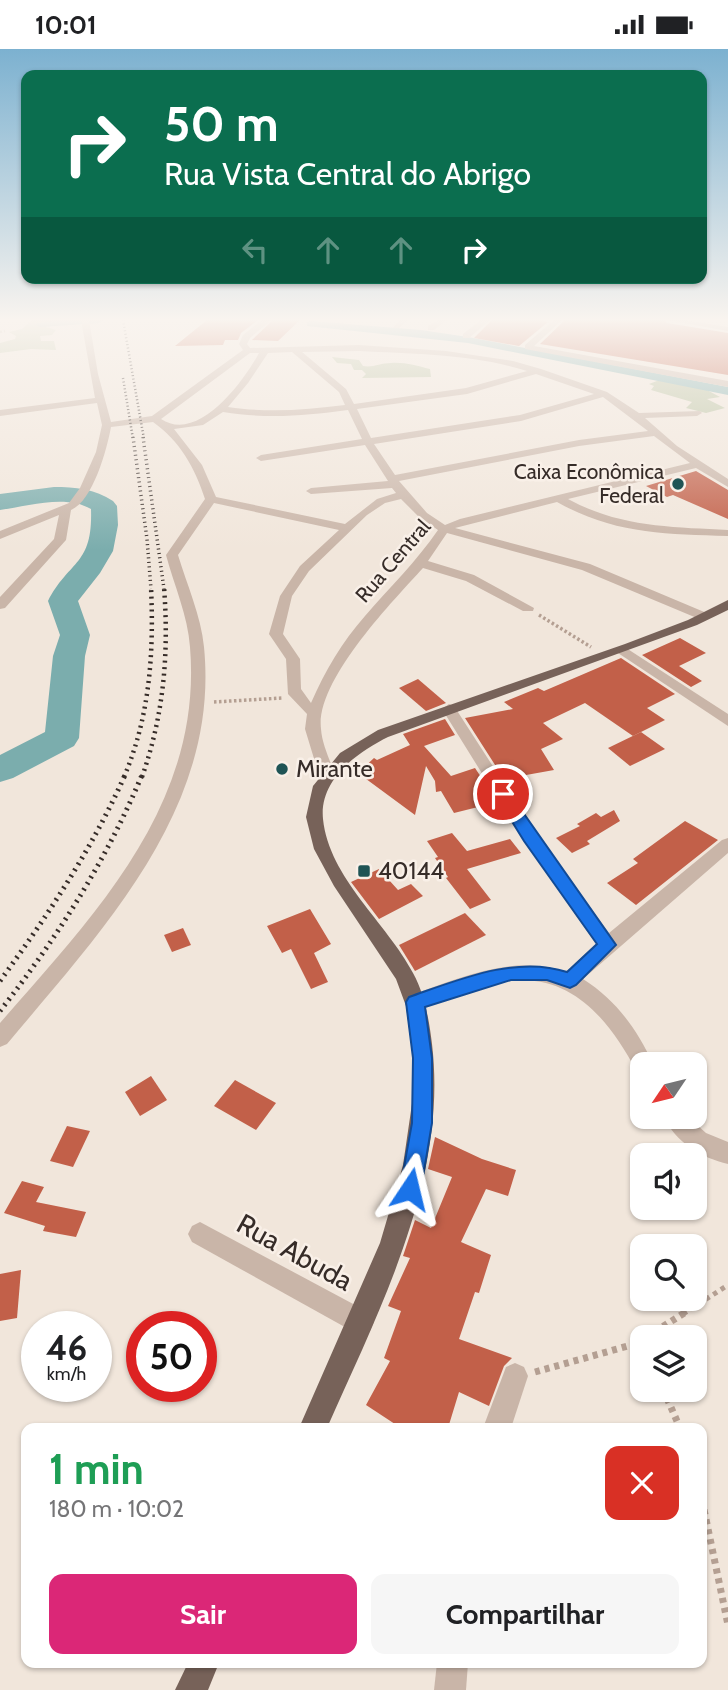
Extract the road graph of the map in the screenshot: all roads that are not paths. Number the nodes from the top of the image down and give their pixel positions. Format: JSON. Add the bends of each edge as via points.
{"nodes":[{"id":1,"x":99,"y":397,"type":"edge"},
{"id":2,"x":192,"y":397,"type":"edge"},
{"id":3,"x":230,"y":397,"type":"edge"},
{"id":4,"x":346,"y":397,"type":"edge"},
{"id":5,"x":427,"y":397,"type":"edge"},
{"id":6,"x":595,"y":397,"type":"edge"},
{"id":7,"x":608,"y":397,"type":"edge"},
{"id":8,"x":100,"y":400,"type":"junction"},
{"id":9,"x":353,"y":407,"type":"junction"},
{"id":10,"x":219,"y":409,"type":"junction"},
{"id":11,"x":697,"y":412,"type":"dead end"},
{"id":12,"x":0,"y":413,"type":"edge"},
{"id":13,"x":637,"y":417,"type":"junction"},
{"id":14,"x":161,"y":422,"type":"junction"},
{"id":15,"x":107,"y":425,"type":"junction"},
{"id":16,"x":655,"y":433,"type":"junction"},
{"id":17,"x":369,"y":441,"type":"junction"},
{"id":18,"x":261,"y":458,"type":"dead end"},
{"id":19,"x":696,"y":465,"type":"junction"},
{"id":20,"x":728,"y":484,"type":"edge"},
{"id":21,"x":397,"y":486,"type":"junction"},
{"id":22,"x":311,"y":491,"type":"dead end"},
{"id":23,"x":558,"y":498,"type":"junction"},
{"id":24,"x":211,"y":499,"type":"junction"},
{"id":25,"x":65,"y":510,"type":"junction"},
{"id":26,"x":347,"y":528,"type":"junction"},
{"id":27,"x":444,"y":529,"type":"junction"},
{"id":28,"x":728,"y":533,"type":"edge"},
{"id":29,"x":0,"y":535,"type":"edge"},
{"id":30,"x":421,"y":563,"type":"junction"},
{"id":31,"x":728,"y":604,"type":"edge"},
{"id":32,"x":0,"y":605,"type":"edge"},
{"id":33,"x":528,"y":608,"type":"road end"},
{"id":34,"x":704,"y":617,"type":"junction"},
{"id":35,"x":623,"y":650,"type":"junction"},
{"id":36,"x":449,"y":709,"type":"junction"},
{"id":37,"x":314,"y":713,"type":"junction"},
{"id":38,"x":728,"y":721,"type":"edge"},
{"id":39,"x":327,"y":775,"type":"junction"},
{"id":40,"x":728,"y":844,"type":"edge"},
{"id":41,"x":607,"y":945,"type":"junction"},
{"id":42,"x":570,"y":980,"type":"junction"},
{"id":43,"x":415,"y":1002,"type":"junction"},
{"id":44,"x":0,"y":1038,"type":"edge"},
{"id":45,"x":636,"y":1052,"type":"edge"},
{"id":46,"x":686,"y":1129,"type":"edge"},
{"id":47,"x":728,"y":1153,"type":"edge"},
{"id":48,"x":200,"y":1234,"type":"dead end"},
{"id":49,"x":361,"y":1322,"type":"junction"},
{"id":50,"x":515,"y":1376,"type":"road end"},
{"id":51,"x":315,"y":1423,"type":"edge"},
{"id":52,"x":499,"y":1423,"type":"edge"},
{"id":53,"x":202,"y":1668,"type":"edge"},
{"id":54,"x":452,"y":1668,"type":"edge"},
{"id":55,"x":191,"y":1690,"type":"edge"},
{"id":56,"x":450,"y":1690,"type":"edge"}],
"edges":[{"from":1,"to":8,"type":"street"},
{"from":2,"to":14,"type":"street"},
{"from":3,"to":10,"type":"street"},
{"from":4,"to":9,"type":"street"},
{"from":5,"to":9,"type":"street"},
{"from":6,"to":17,"type":"street","via":[[521,418]]},
{"from":7,"to":13,"type":"street"},
{"from":8,"to":12,"type":"street"},
{"from":8,"to":15,"type":"street"},
{"from":9,"to":10,"type":"street","via":[[275,416]]},
{"from":9,"to":17,"type":"street"},
{"from":10,"to":14,"type":"street","via":[[199,424]]},
{"from":11,"to":13,"type":"street"},
{"from":13,"to":16,"type":"street"},
{"from":14,"to":15,"type":"street"},
{"from":14,"to":24,"type":"street","via":[[197,465]]},
{"from":15,"to":25,"type":"street","via":[[101,453],[85,488]]},
{"from":16,"to":19,"type":"street"},
{"from":16,"to":21,"type":"street","via":[[554,448]]},
{"from":17,"to":18,"type":"street"},
{"from":17,"to":21,"type":"street"},
{"from":19,"to":20,"type":"street"},
{"from":19,"to":23,"type":"street","name":"Rua Central"},
{"from":21,"to":22,"type":"street"},
{"from":21,"to":26,"type":"street"},
{"from":21,"to":27,"type":"street"},
{"from":23,"to":27,"type":"street","name":"Rua Central"},
{"from":23,"to":28,"type":"street","via":[[617,526]]},
{"from":24,"to":26,"type":"street"},
{"from":24,"to":44,"type":"street","via":[[172,555],[198,649],[196,726],[184,771],[164,821],[136,869]]},
{"from":25,"to":29,"type":"street"},
{"from":25,"to":32,"type":"street","via":[[60,540]]},
{"from":26,"to":37,"type":"street","via":[[304,569],[286,596],[277,627],[277,639],[293,659],[291,684]]},
{"from":27,"to":30,"type":"street","name":"Rua Central"},
{"from":27,"to":34,"type":"street","via":[[586,567]]},
{"from":30,"to":33,"type":"street","via":[[470,578]]},
{"from":30,"to":37,"type":"street","name":"Rua Central","via":[[349,644]]},
{"from":31,"to":34,"type":"main road"},
{"from":34,"to":35,"type":"main road"},
{"from":35,"to":36,"type":"main road"},
{"from":35,"to":38,"type":"street"},
{"from":36,"to":39,"type":"main road","via":[[368,742]]},
{"from":36,"to":41,"type":"street","via":[[530,837]]},
{"from":37,"to":39,"type":"street","name":"Rua Central","via":[[314,741]]},
{"from":39,"to":43,"type":"main road","via":[[316,790],[313,811],[319,839],[333,870],[397,966]]},
{"from":40,"to":41,"type":"street"},
{"from":41,"to":42,"type":"street"},
{"from":42,"to":43,"type":"street","via":[[547,972],[511,973]]},
{"from":42,"to":45,"type":"street","via":[[617,1019]]},
{"from":43,"to":49,"type":"main road","via":[[422,1058],[422,1123],[410,1189]]},
{"from":46,"to":47,"type":"street","via":[[713,1151]]},
{"from":48,"to":49,"type":"street","name":"Rua Abuda"},
{"from":49,"to":51,"type":"main road"},
{"from":50,"to":52,"type":"street"},
{"from":53,"to":55,"type":"main road"},
{"from":54,"to":56,"type":"street"}]}
